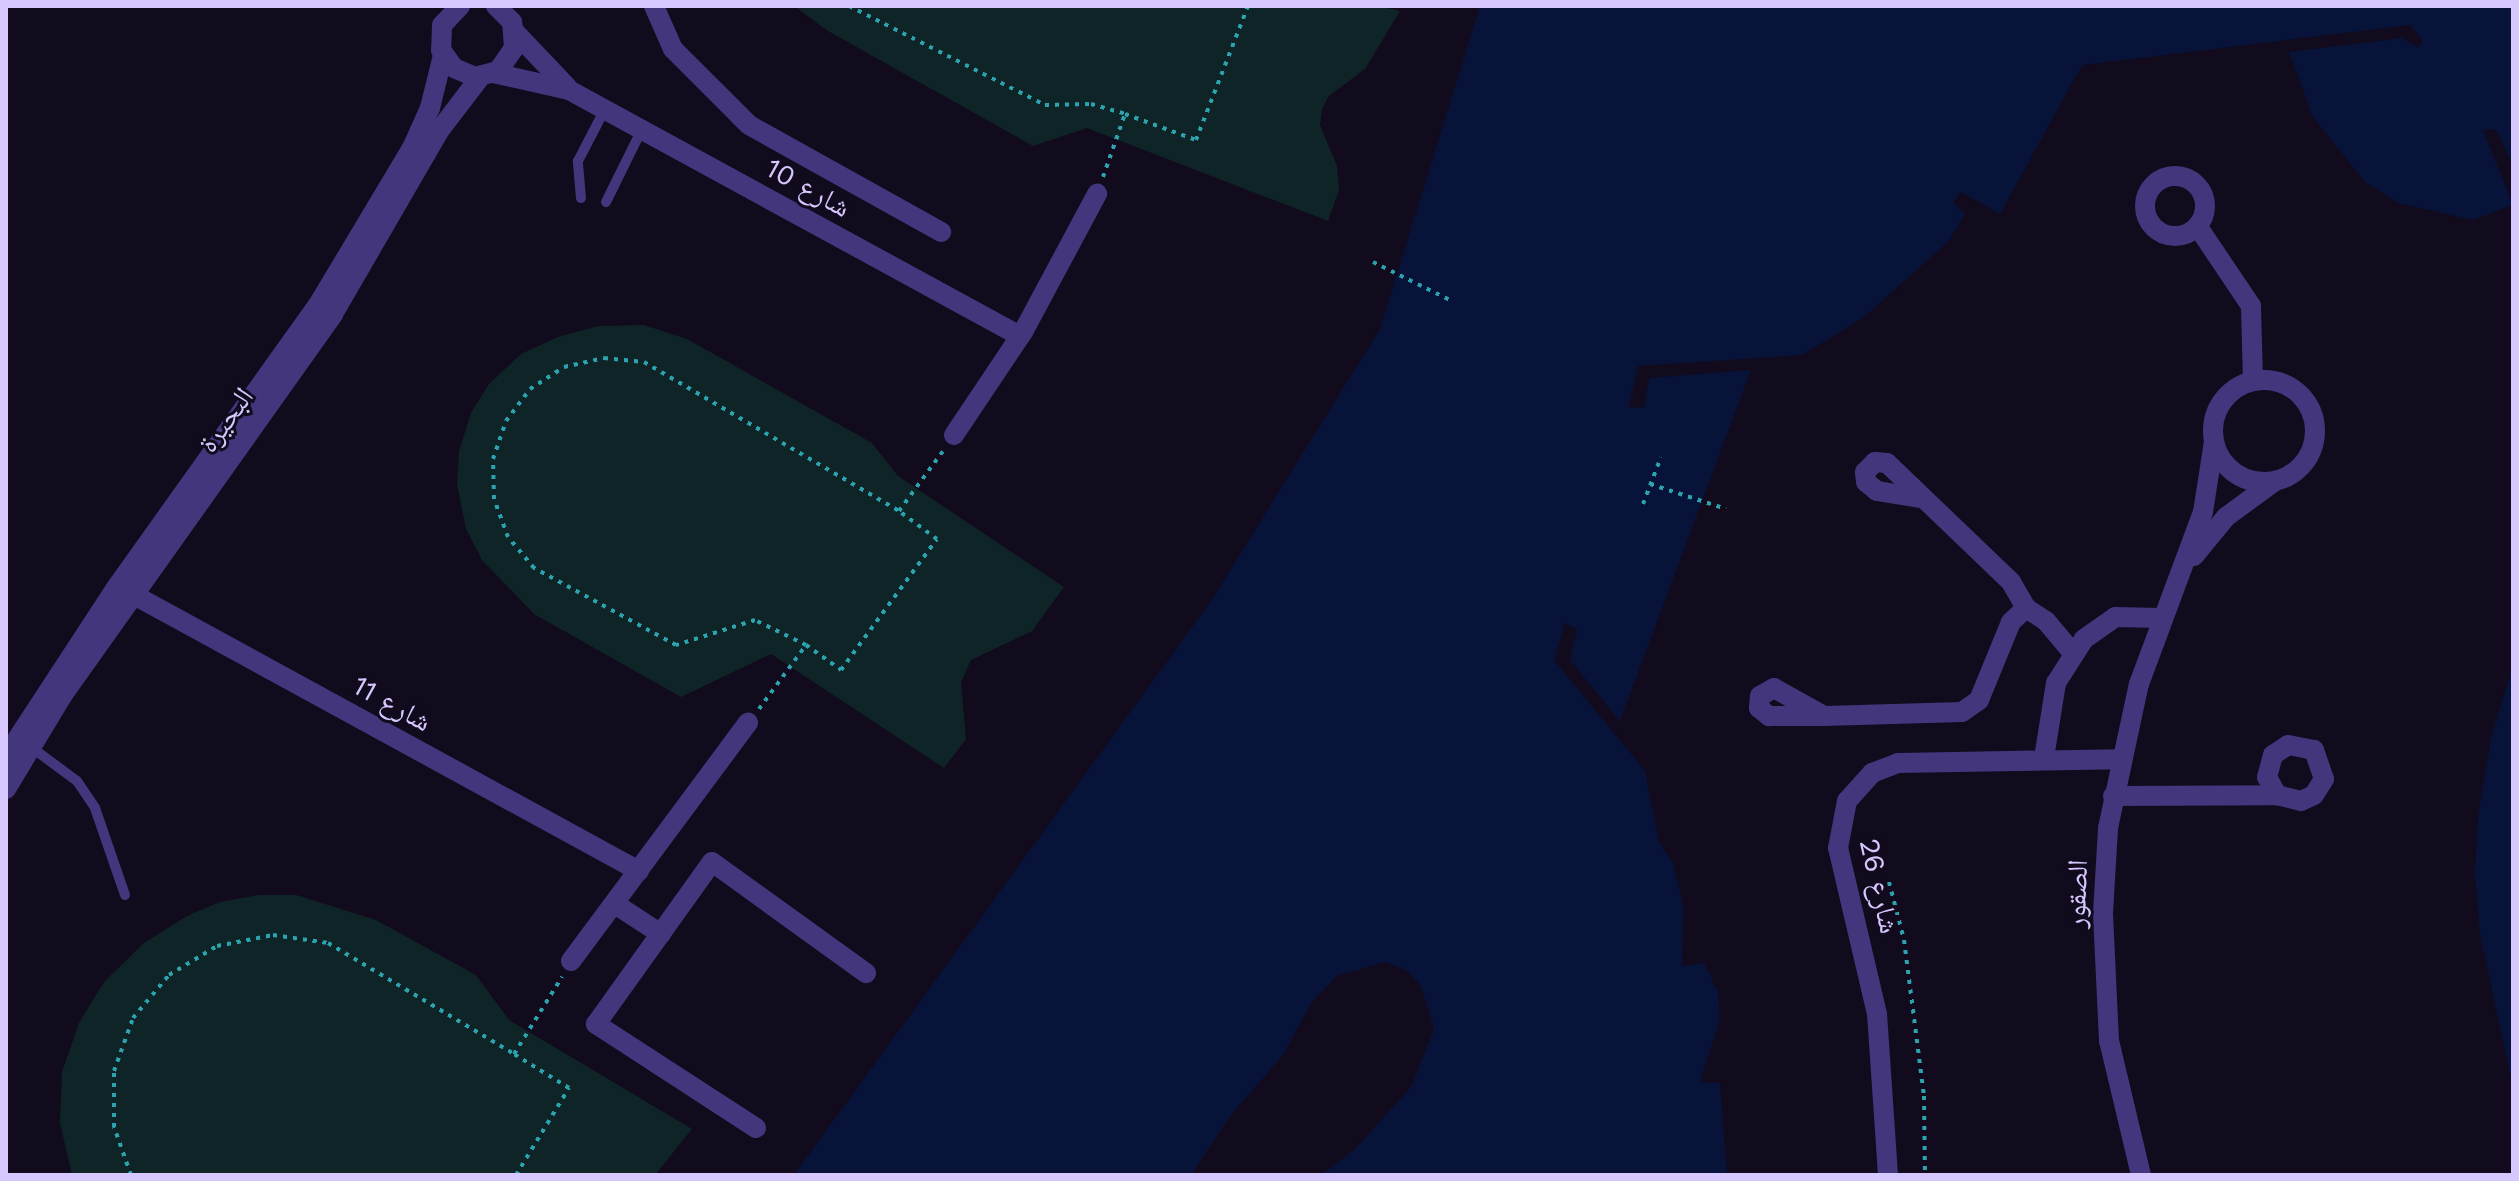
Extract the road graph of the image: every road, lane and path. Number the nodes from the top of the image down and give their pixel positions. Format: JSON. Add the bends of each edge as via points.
{"nodes":[{"id":1,"x":460,"y":6,"type":"edge"},
{"id":2,"x":496,"y":6,"type":"edge"},
{"id":3,"x":654,"y":6,"type":"edge"},
{"id":4,"x":849,"y":6,"type":"edge"},
{"id":5,"x":1248,"y":6,"type":"edge"},
{"id":6,"x":514,"y":20,"type":"edge"},
{"id":7,"x":443,"y":55,"type":"junction"},
{"id":8,"x":487,"y":75,"type":"junction"},
{"id":9,"x":569,"y":90,"type":"junction"},
{"id":10,"x":605,"y":109,"type":"junction"},
{"id":11,"x":1125,"y":114,"type":"junction"},
{"id":12,"x":642,"y":129,"type":"junction"},
{"id":13,"x":1097,"y":194,"type":"joint"},
{"id":14,"x":581,"y":198,"type":"dead end"},
{"id":15,"x":606,"y":202,"type":"dead end"},
{"id":16,"x":2198,"y":227,"type":"dead end"},
{"id":17,"x":941,"y":232,"type":"dead end"},
{"id":18,"x":1373,"y":262,"type":"dead end"},
{"id":19,"x":1452,"y":301,"type":"dead end"},
{"id":20,"x":1020,"y":336,"type":"junction"},
{"id":21,"x":2253,"y":381,"type":"junction"},
{"id":22,"x":954,"y":435,"type":"joint"},
{"id":23,"x":2214,"y":442,"type":"junction"},
{"id":24,"x":1661,"y":457,"type":"dead end"},
{"id":25,"x":2275,"y":481,"type":"junction"},
{"id":26,"x":1650,"y":484,"type":"dead end"},
{"id":27,"x":1920,"y":498,"type":"dead end"},
{"id":28,"x":1643,"y":504,"type":"dead end"},
{"id":29,"x":1726,"y":509,"type":"dead end"},
{"id":30,"x":899,"y":511,"type":"junction"},
{"id":31,"x":2184,"y":568,"type":"junction"},
{"id":32,"x":125,"y":590,"type":"junction"},
{"id":33,"x":2026,"y":608,"type":"junction"},
{"id":34,"x":2161,"y":618,"type":"junction"},
{"id":35,"x":806,"y":645,"type":"junction"},
{"id":36,"x":2072,"y":652,"type":"junction"},
{"id":37,"x":1824,"y":716,"type":"dead end"},
{"id":38,"x":748,"y":723,"type":"joint"},
{"id":39,"x":18,"y":747,"type":"edge"},
{"id":40,"x":2044,"y":758,"type":"junction"},
{"id":41,"x":2119,"y":759,"type":"junction"},
{"id":42,"x":6,"y":789,"type":"edge"},
{"id":43,"x":2277,"y":795,"type":"dead end"},
{"id":44,"x":2113,"y":796,"type":"junction"},
{"id":45,"x":639,"y":871,"type":"junction"},
{"id":46,"x":1889,"y":882,"type":"dead end"},
{"id":47,"x":125,"y":895,"type":"dead end"},
{"id":48,"x":615,"y":904,"type":"junction"},
{"id":49,"x":661,"y":934,"type":"junction"},
{"id":50,"x":571,"y":961,"type":"joint"},
{"id":51,"x":866,"y":973,"type":"dead end"},
{"id":52,"x":514,"y":1054,"type":"junction"},
{"id":53,"x":756,"y":1128,"type":"dead end"},
{"id":54,"x":131,"y":1175,"type":"edge"},
{"id":55,"x":516,"y":1175,"type":"edge"},
{"id":56,"x":1888,"y":1175,"type":"edge"},
{"id":57,"x":1925,"y":1175,"type":"edge"},
{"id":58,"x":2141,"y":1175,"type":"edge"}],
"edges":[{"from":1,"to":7,"type":"street","name":"البحيرة","via":[[442,25]]},
{"from":2,"to":6,"type":"street","name":"شارع 10"},
{"from":3,"to":17,"type":"street","via":[[673,49],[749,125]]},
{"from":4,"to":11,"type":"path","via":[[1045,105],[1091,104]]},
{"from":5,"to":11,"type":"path","via":[[1196,140]]},
{"from":6,"to":8,"type":"street","name":"البحيرة","via":[[510,59]]},
{"from":6,"to":9,"type":"street","name":"شارع 10"},
{"from":7,"to":8,"type":"street","name":"شارع 10","via":[[459,72]]},
{"from":7,"to":32,"type":"street","name":"البحيرة","via":[[430,108],[412,148],[318,305]]},
{"from":8,"to":9,"type":"street","name":"شارع 10"},
{"from":8,"to":32,"type":"street","name":"البحيرة","via":[[439,131],[299,365]]},
{"from":9,"to":10,"type":"street","name":"شارع 10"},
{"from":10,"to":12,"type":"street","name":"شارع 10"},
{"from":10,"to":14,"type":"lane","via":[[578,161]]},
{"from":11,"to":13,"type":"path"},
{"from":12,"to":15,"type":"lane"},
{"from":12,"to":20,"type":"street","name":"شارع 10"},
{"from":13,"to":20,"type":"street"},
{"from":16,"to":21,"type":"street","via":[[2251,306]]},
{"from":18,"to":19,"type":"path"},
{"from":20,"to":22,"type":"street"},
{"from":21,"to":23,"type":"street","via":[[2224,399],[2214,419]]},
{"from":21,"to":25,"type":"street","via":[[2276,381],[2297,391],[2315,420],[2310,454],[2296,472]]},
{"from":22,"to":30,"type":"path"},
{"from":23,"to":25,"type":"street","via":[[2232,471],[2252,481]]},
{"from":23,"to":31,"type":"street","name":"الصقور","via":[[2207,498]]},
{"from":24,"to":28,"type":"path"},
{"from":25,"to":31,"type":"street","name":"الصقور","via":[[2226,517]]},
{"from":26,"to":29,"type":"path"},
{"from":27,"to":33,"type":"street","via":[[2011,582]]},
{"from":30,"to":35,"type":"path","via":[[937,539],[841,670]]},
{"from":30,"to":35,"type":"path","via":[[644,362],[604,358],[564,367],[530,389],[506,421],[493,459],[494,499],[508,537],[534,568],[676,645],[755,620]]},
{"from":31,"to":34,"type":"street","name":"الصقور"},
{"from":32,"to":39,"type":"street","name":"البحيرة"},
{"from":32,"to":45,"type":"street","name":"شارع 11"},
{"from":33,"to":36,"type":"street","via":[[2046,621]]},
{"from":33,"to":37,"type":"street","via":[[2011,622],[1972,708]]},
{"from":34,"to":36,"type":"street","via":[[2115,617]]},
{"from":34,"to":41,"type":"street","name":"الصقور"},
{"from":35,"to":38,"type":"path"},
{"from":36,"to":40,"type":"street","via":[[2056,683]]},
{"from":38,"to":45,"type":"street"},
{"from":39,"to":42,"type":"street","name":"البحيرة"},
{"from":39,"to":47,"type":"lane","via":[[77,781],[95,808]]},
{"from":40,"to":41,"type":"street","name":"شارع 26"},
{"from":40,"to":56,"type":"street","name":"شارع 26","via":[[1898,763],[1860,783],[1842,809],[1838,848],[1879,1028]]},
{"from":41,"to":44,"type":"street","name":"الصقور"},
{"from":43,"to":44,"type":"street"},
{"from":44,"to":58,"type":"street","name":"الصقور","via":[[2103,913],[2105,994],[2115,1078]]},
{"from":45,"to":48,"type":"street"},
{"from":46,"to":57,"type":"path","via":[[1904,940],[1924,1096]]},
{"from":48,"to":49,"type":"street"},
{"from":48,"to":50,"type":"street"},
{"from":49,"to":51,"type":"street","via":[[712,862]]},
{"from":49,"to":53,"type":"street","via":[[596,1024]]},
{"from":50,"to":52,"type":"path"},
{"from":52,"to":54,"type":"path","via":[[328,943],[273,935],[217,946],[169,975],[133,1018],[114,1071],[114,1127]]},
{"from":52,"to":55,"type":"path","via":[[569,1088]]}]}
